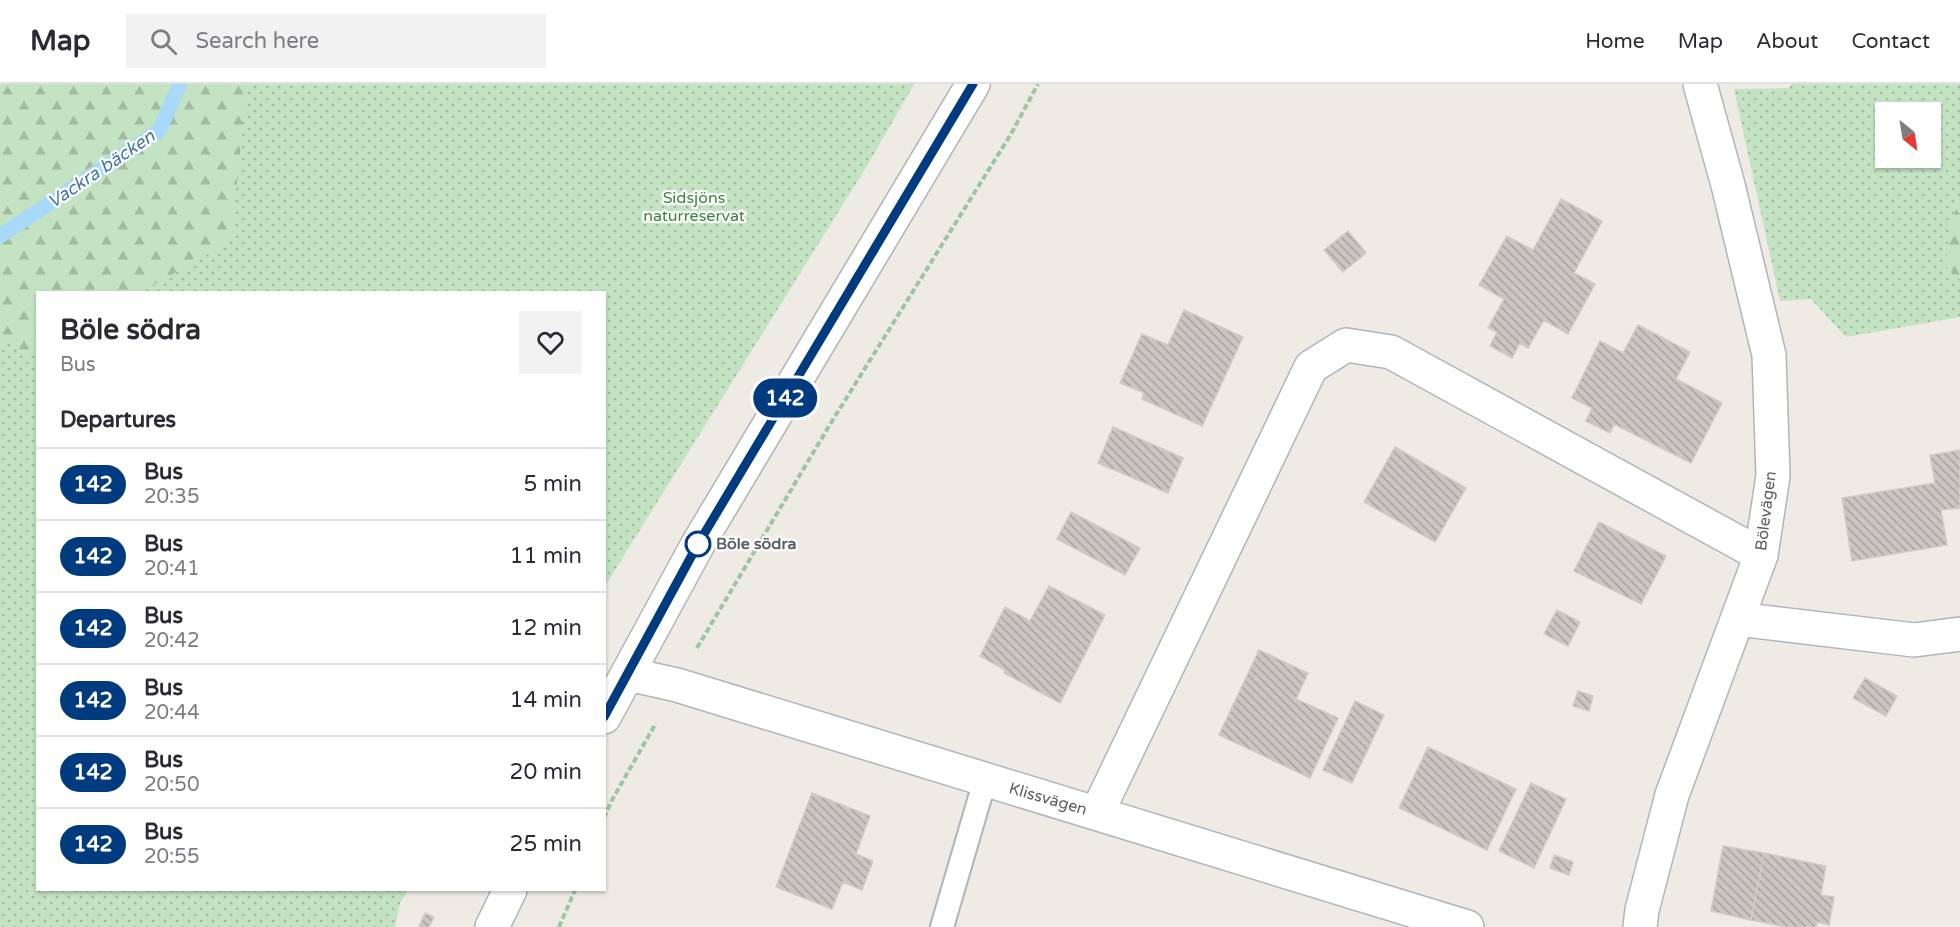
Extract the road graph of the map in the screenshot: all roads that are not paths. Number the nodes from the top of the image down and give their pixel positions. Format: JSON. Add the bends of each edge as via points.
{"nodes":[{"id":1,"x":973,"y":84,"type":"edge"},
{"id":2,"x":1700,"y":84,"type":"edge"},
{"id":3,"x":1761,"y":555,"type":"junction"},
{"id":4,"x":1738,"y":619,"type":"junction"},
{"id":5,"x":1960,"y":633,"type":"edge"},
{"id":6,"x":628,"y":674,"type":"junction"},
{"id":7,"x":606,"y":713,"type":"edge"},
{"id":8,"x":986,"y":780,"type":"junction"},
{"id":9,"x":1097,"y":813,"type":"junction"},
{"id":10,"x":510,"y":891,"type":"edge"},
{"id":11,"x":492,"y":927,"type":"edge"},
{"id":12,"x":942,"y":927,"type":"edge"},
{"id":13,"x":1467,"y":927,"type":"edge"},
{"id":14,"x":1640,"y":927,"type":"edge"}],
"edges":[{"from":1,"to":6,"type":"street","via":[[698,544]]},
{"from":2,"to":3,"type":"street","name":"Bölevägen","via":[[1769,355],[1773,476]]},
{"from":3,"to":4,"type":"street","name":"Bölevägen"},
{"from":3,"to":9,"type":"street","via":[[1391,352],[1346,345],[1311,367]]},
{"from":4,"to":5,"type":"street","via":[[1914,640]]},
{"from":4,"to":14,"type":"street","name":"Bölevägen","via":[[1672,795]]},
{"from":6,"to":7,"type":"street"},
{"from":6,"to":8,"type":"street","name":"Klissvägen","via":[[677,685]]},
{"from":8,"to":9,"type":"street","name":"Klissvägen"},
{"from":8,"to":12,"type":"lane"},
{"from":9,"to":13,"type":"street","name":"Klissvägen"},
{"from":10,"to":11,"type":"street"}]}
